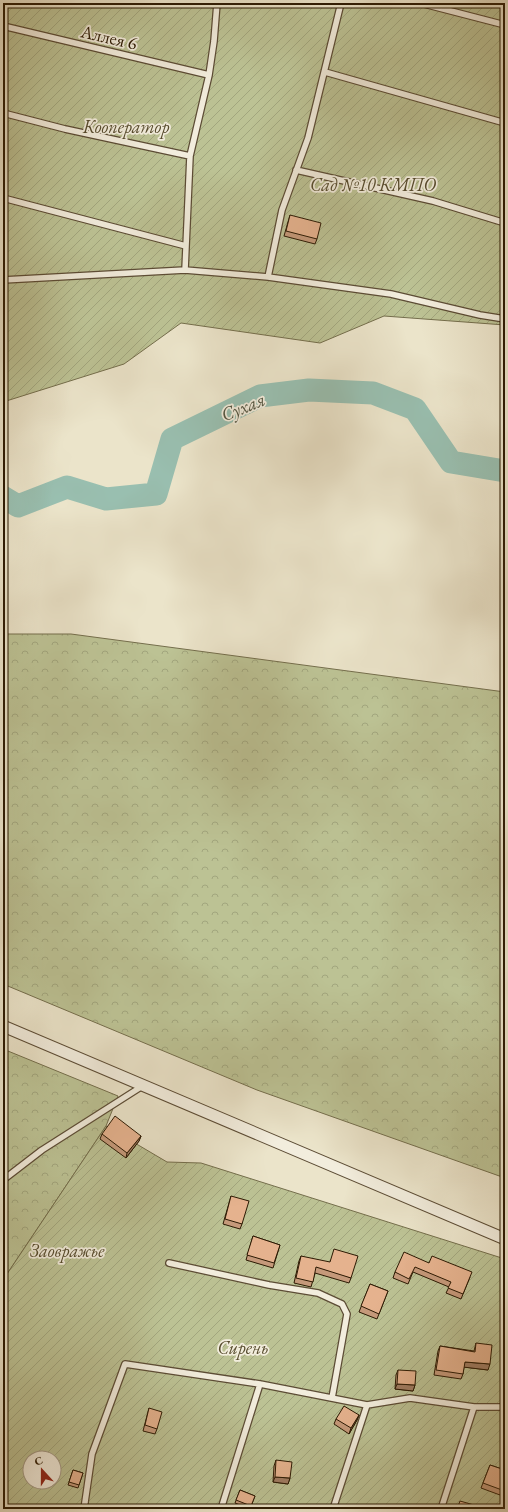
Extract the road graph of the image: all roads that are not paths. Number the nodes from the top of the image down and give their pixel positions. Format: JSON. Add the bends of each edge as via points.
{"nodes":[{"id":1,"x":217,"y":3,"type":"edge"},
{"id":2,"x":341,"y":3,"type":"edge"},
{"id":3,"x":420,"y":3,"type":"edge"},
{"id":4,"x":505,"y":25,"type":"edge"},
{"id":5,"x":3,"y":26,"type":"edge"},
{"id":6,"x":324,"y":72,"type":"junction"},
{"id":7,"x":209,"y":75,"type":"junction"},
{"id":8,"x":3,"y":114,"type":"edge"},
{"id":9,"x":505,"y":123,"type":"edge"},
{"id":10,"x":190,"y":156,"type":"junction"},
{"id":11,"x":296,"y":170,"type":"junction"},
{"id":12,"x":3,"y":198,"type":"edge"},
{"id":13,"x":505,"y":223,"type":"edge"},
{"id":14,"x":186,"y":246,"type":"junction"},
{"id":15,"x":185,"y":270,"type":"junction"},
{"id":16,"x":268,"y":277,"type":"junction"},
{"id":17,"x":3,"y":280,"type":"edge"},
{"id":18,"x":505,"y":319,"type":"edge"},
{"id":19,"x":3,"y":1026,"type":"edge"},
{"id":20,"x":144,"y":1085,"type":"junction"},
{"id":21,"x":3,"y":1180,"type":"edge"},
{"id":22,"x":505,"y":1239,"type":"edge"},
{"id":23,"x":169,"y":1264,"type":"dead end"},
{"id":24,"x":260,"y":1384,"type":"junction"},
{"id":25,"x":332,"y":1398,"type":"junction"},
{"id":26,"x":367,"y":1405,"type":"junction"},
{"id":27,"x":474,"y":1407,"type":"junction"},
{"id":28,"x":505,"y":1407,"type":"edge"},
{"id":29,"x":84,"y":1509,"type":"edge"},
{"id":30,"x":221,"y":1509,"type":"edge"},
{"id":31,"x":333,"y":1509,"type":"edge"},
{"id":32,"x":441,"y":1509,"type":"edge"}],
"edges":[{"from":1,"to":7,"type":"lane"},
{"from":2,"to":6,"type":"lane"},
{"from":3,"to":4,"type":"lane"},
{"from":5,"to":7,"type":"lane","name":"Аллея 6"},
{"from":6,"to":9,"type":"lane"},
{"from":6,"to":11,"type":"lane","via":[[308,138]]},
{"from":7,"to":10,"type":"lane"},
{"from":8,"to":10,"type":"lane","via":[[65,130]]},
{"from":10,"to":14,"type":"lane"},
{"from":11,"to":13,"type":"lane","via":[[433,202]]},
{"from":11,"to":16,"type":"lane","via":[[282,210]]},
{"from":12,"to":14,"type":"lane"},
{"from":14,"to":15,"type":"lane"},
{"from":15,"to":16,"type":"lane"},
{"from":15,"to":17,"type":"lane"},
{"from":16,"to":18,"type":"lane","via":[[391,294]]},
{"from":19,"to":20,"type":"street"},
{"from":20,"to":21,"type":"lane","via":[[42,1150]]},
{"from":20,"to":22,"type":"street"},
{"from":23,"to":25,"type":"lane","via":[[318,1294],[342,1304],[347,1314]]},
{"from":24,"to":25,"type":"lane"},
{"from":24,"to":29,"type":"lane","via":[[125,1364],[92,1454]]},
{"from":24,"to":30,"type":"lane"},
{"from":25,"to":26,"type":"lane"},
{"from":26,"to":27,"type":"lane","via":[[410,1398]]},
{"from":26,"to":31,"type":"lane"},
{"from":27,"to":28,"type":"lane"},
{"from":27,"to":32,"type":"lane"}]}
